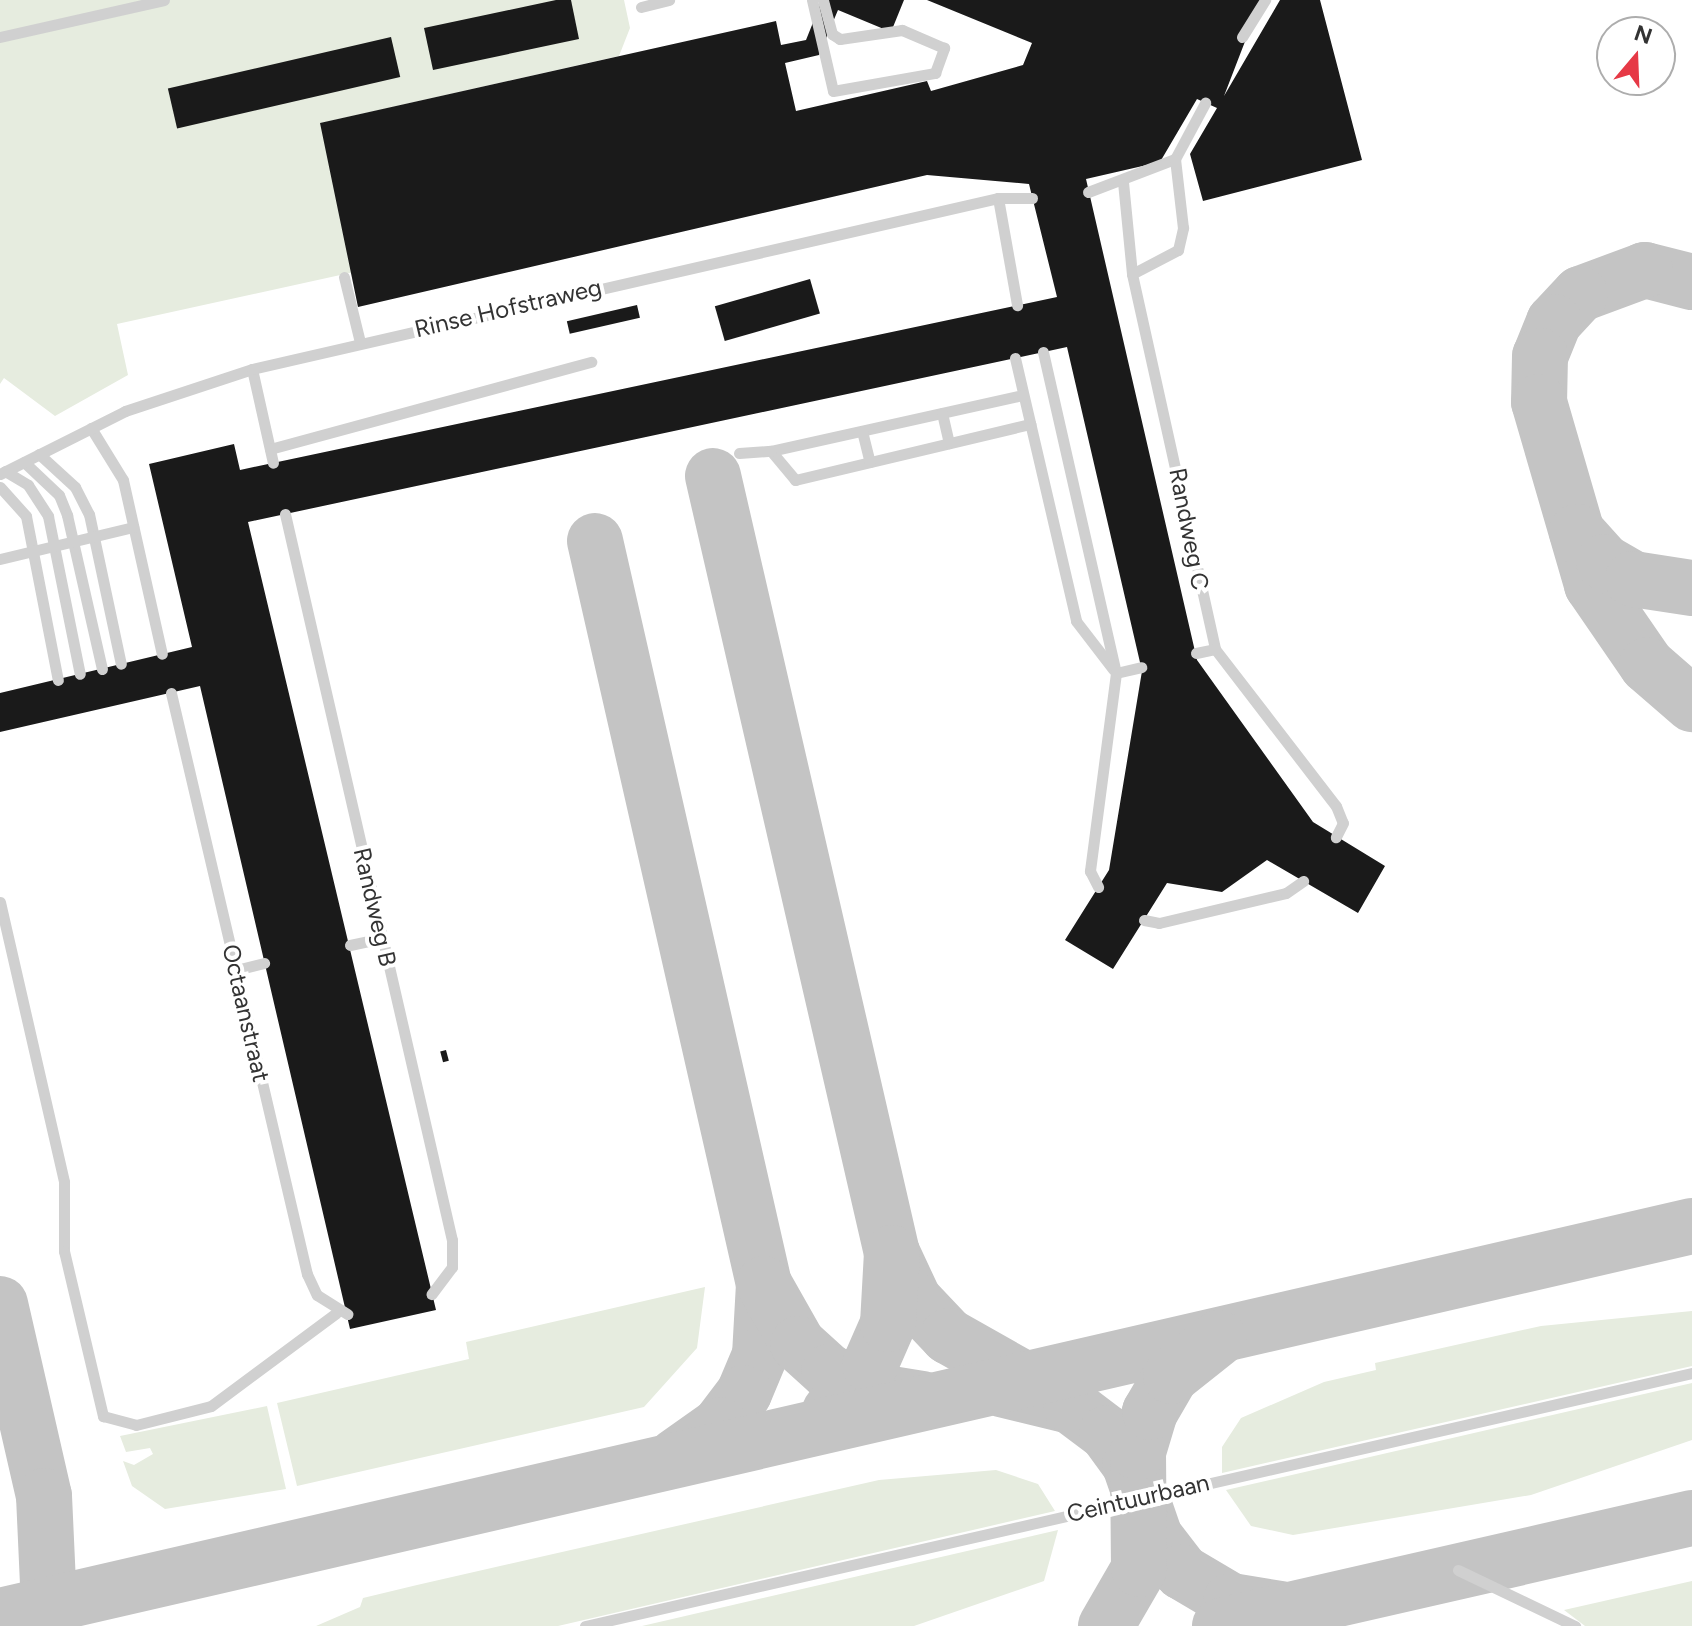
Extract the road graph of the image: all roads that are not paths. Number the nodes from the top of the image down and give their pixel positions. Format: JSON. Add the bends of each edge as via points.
{"nodes":[{"id":1,"x":164,"y":0,"type":"edge"},
{"id":2,"x":669,"y":0,"type":"edge"},
{"id":3,"x":812,"y":0,"type":"edge"},
{"id":4,"x":823,"y":0,"type":"edge"},
{"id":5,"x":1265,"y":0,"type":"edge"},
{"id":6,"x":641,"y":7,"type":"dead end"},
{"id":7,"x":0,"y":37,"type":"edge"},
{"id":8,"x":1242,"y":37,"type":"dead end"},
{"id":9,"x":1205,"y":103,"type":"dead end"},
{"id":10,"x":1175,"y":159,"type":"junction"},
{"id":11,"x":1123,"y":182,"type":"junction"},
{"id":12,"x":1088,"y":192,"type":"dead end"},
{"id":13,"x":998,"y":198,"type":"junction"},
{"id":14,"x":1032,"y":198,"type":"dead end"},
{"id":15,"x":1132,"y":274,"type":"junction"},
{"id":16,"x":344,"y":277,"type":"dead end"},
{"id":17,"x":1017,"y":305,"type":"dead end"},
{"id":18,"x":360,"y":342,"type":"junction"},
{"id":19,"x":1043,"y":352,"type":"dead end"},
{"id":20,"x":1015,"y":358,"type":"dead end"},
{"id":21,"x":591,"y":362,"type":"dead end"},
{"id":22,"x":252,"y":369,"type":"junction"},
{"id":23,"x":1023,"y":395,"type":"junction"},
{"id":24,"x":942,"y":413,"type":"junction"},
{"id":25,"x":1030,"y":424,"type":"junction"},
{"id":26,"x":91,"y":428,"type":"junction"},
{"id":27,"x":862,"y":431,"type":"junction"},
{"id":28,"x":949,"y":443,"type":"junction"},
{"id":29,"x":270,"y":449,"type":"junction"},
{"id":30,"x":771,"y":451,"type":"junction"},
{"id":31,"x":739,"y":453,"type":"dead end"},
{"id":32,"x":39,"y":454,"type":"junction"},
{"id":33,"x":24,"y":462,"type":"junction"},
{"id":34,"x":870,"y":462,"type":"junction"},
{"id":35,"x":273,"y":463,"type":"dead end"},
{"id":36,"x":3,"y":473,"type":"edge"},
{"id":37,"x":0,"y":487,"type":"edge"},
{"id":38,"x":285,"y":514,"type":"dead end"},
{"id":39,"x":133,"y":527,"type":"junction"},
{"id":40,"x":94,"y":536,"type":"junction"},
{"id":41,"x":74,"y":541,"type":"junction"},
{"id":42,"x":54,"y":546,"type":"junction"},
{"id":43,"x":33,"y":551,"type":"junction"},
{"id":44,"x":0,"y":559,"type":"edge"},
{"id":45,"x":1215,"y":649,"type":"junction"},
{"id":46,"x":1196,"y":653,"type":"dead end"},
{"id":47,"x":162,"y":654,"type":"dead end"},
{"id":48,"x":121,"y":664,"type":"dead end"},
{"id":49,"x":1141,"y":667,"type":"dead end"},
{"id":50,"x":102,"y":669,"type":"dead end"},
{"id":51,"x":1116,"y":673,"type":"junction"},
{"id":52,"x":80,"y":674,"type":"dead end"},
{"id":53,"x":58,"y":680,"type":"dead end"},
{"id":54,"x":171,"y":693,"type":"dead end"},
{"id":55,"x":1336,"y":837,"type":"dead end"},
{"id":56,"x":1303,"y":881,"type":"dead end"},
{"id":57,"x":1098,"y":887,"type":"dead end"},
{"id":58,"x":0,"y":902,"type":"edge"},
{"id":59,"x":1144,"y":920,"type":"dead end"},
{"id":60,"x":382,"y":938,"type":"junction"},
{"id":61,"x":350,"y":945,"type":"dead end"},
{"id":62,"x":264,"y":963,"type":"dead end"},
{"id":63,"x":236,"y":970,"type":"junction"},
{"id":64,"x":432,"y":1294,"type":"dead end"},
{"id":65,"x":1692,"y":1373,"type":"edge"},
{"id":66,"x":1458,"y":1570,"type":"dead end"},
{"id":67,"x":585,"y":1626,"type":"edge"},
{"id":68,"x":1575,"y":1626,"type":"edge"}],
"edges":[{"from":1,"to":7,"type":"lane"},
{"from":2,"to":6,"type":"lane"},
{"from":3,"to":4,"type":"lane","via":[[833,91],[935,73],[944,48],[902,30],[840,39],[832,34]]},
{"from":5,"to":8,"type":"lane"},
{"from":9,"to":10,"type":"lane"},
{"from":10,"to":11,"type":"lane"},
{"from":10,"to":15,"type":"lane","via":[[1183,228],[1178,250]]},
{"from":11,"to":12,"type":"lane"},
{"from":11,"to":15,"type":"lane","name":"Randweg C"},
{"from":13,"to":14,"type":"lane","name":"Rinse Hofstraweg"},
{"from":13,"to":17,"type":"lane"},
{"from":13,"to":18,"type":"lane","name":"Rinse Hofstraweg"},
{"from":15,"to":45,"type":"lane","name":"Randweg C"},
{"from":16,"to":18,"type":"lane"},
{"from":18,"to":22,"type":"lane","name":"Rinse Hofstraweg"},
{"from":19,"to":51,"type":"lane"},
{"from":20,"to":23,"type":"lane"},
{"from":21,"to":29,"type":"lane"},
{"from":22,"to":26,"type":"lane","name":"Rinse Hofstraweg"},
{"from":22,"to":29,"type":"lane"},
{"from":23,"to":24,"type":"lane"},
{"from":23,"to":25,"type":"lane"},
{"from":24,"to":27,"type":"lane"},
{"from":24,"to":28,"type":"lane"},
{"from":25,"to":28,"type":"lane"},
{"from":25,"to":51,"type":"lane","via":[[1076,621]]},
{"from":26,"to":32,"type":"lane","name":"Rinse Hofstraweg"},
{"from":26,"to":39,"type":"lane","via":[[123,480]]},
{"from":27,"to":30,"type":"lane"},
{"from":27,"to":34,"type":"lane"},
{"from":28,"to":34,"type":"lane"},
{"from":29,"to":35,"type":"lane"},
{"from":30,"to":31,"type":"lane"},
{"from":30,"to":34,"type":"lane","via":[[795,480]]},
{"from":32,"to":33,"type":"lane","name":"Rinse Hofstraweg"},
{"from":32,"to":40,"type":"lane","via":[[75,487]]},
{"from":33,"to":36,"type":"lane","name":"Rinse Hofstraweg"},
{"from":33,"to":41,"type":"lane","via":[[59,495]]},
{"from":36,"to":42,"type":"lane","via":[[41,499]]},
{"from":37,"to":43,"type":"lane","via":[[21,504]]},
{"from":38,"to":60,"type":"lane","name":"Randweg B"},
{"from":39,"to":40,"type":"lane"},
{"from":39,"to":47,"type":"lane"},
{"from":40,"to":41,"type":"lane"},
{"from":40,"to":48,"type":"lane"},
{"from":41,"to":42,"type":"lane"},
{"from":41,"to":50,"type":"lane"},
{"from":42,"to":43,"type":"lane"},
{"from":42,"to":52,"type":"lane"},
{"from":43,"to":44,"type":"lane"},
{"from":43,"to":53,"type":"lane"},
{"from":45,"to":46,"type":"lane"},
{"from":45,"to":55,"type":"lane","name":"Randweg C","via":[[1336,806],[1343,823]]},
{"from":49,"to":51,"type":"lane"},
{"from":51,"to":57,"type":"lane","via":[[1090,871]]},
{"from":54,"to":63,"type":"lane","name":"Octaanstraat"},
{"from":56,"to":59,"type":"lane","via":[[1286,893],[1159,923]]},
{"from":58,"to":63,"type":"lane","name":"Octaanstraat","via":[[64,1182],[64,1251],[103,1416],[136,1425],[211,1406],[341,1314],[307,1274]]},
{"from":60,"to":61,"type":"lane"},
{"from":60,"to":64,"type":"lane","name":"Randweg B","via":[[452,1240],[452,1267]]},
{"from":62,"to":63,"type":"lane"},
{"from":65,"to":67,"type":"lane","name":"Ceintuurbaan"},
{"from":66,"to":68,"type":"lane"}]}
